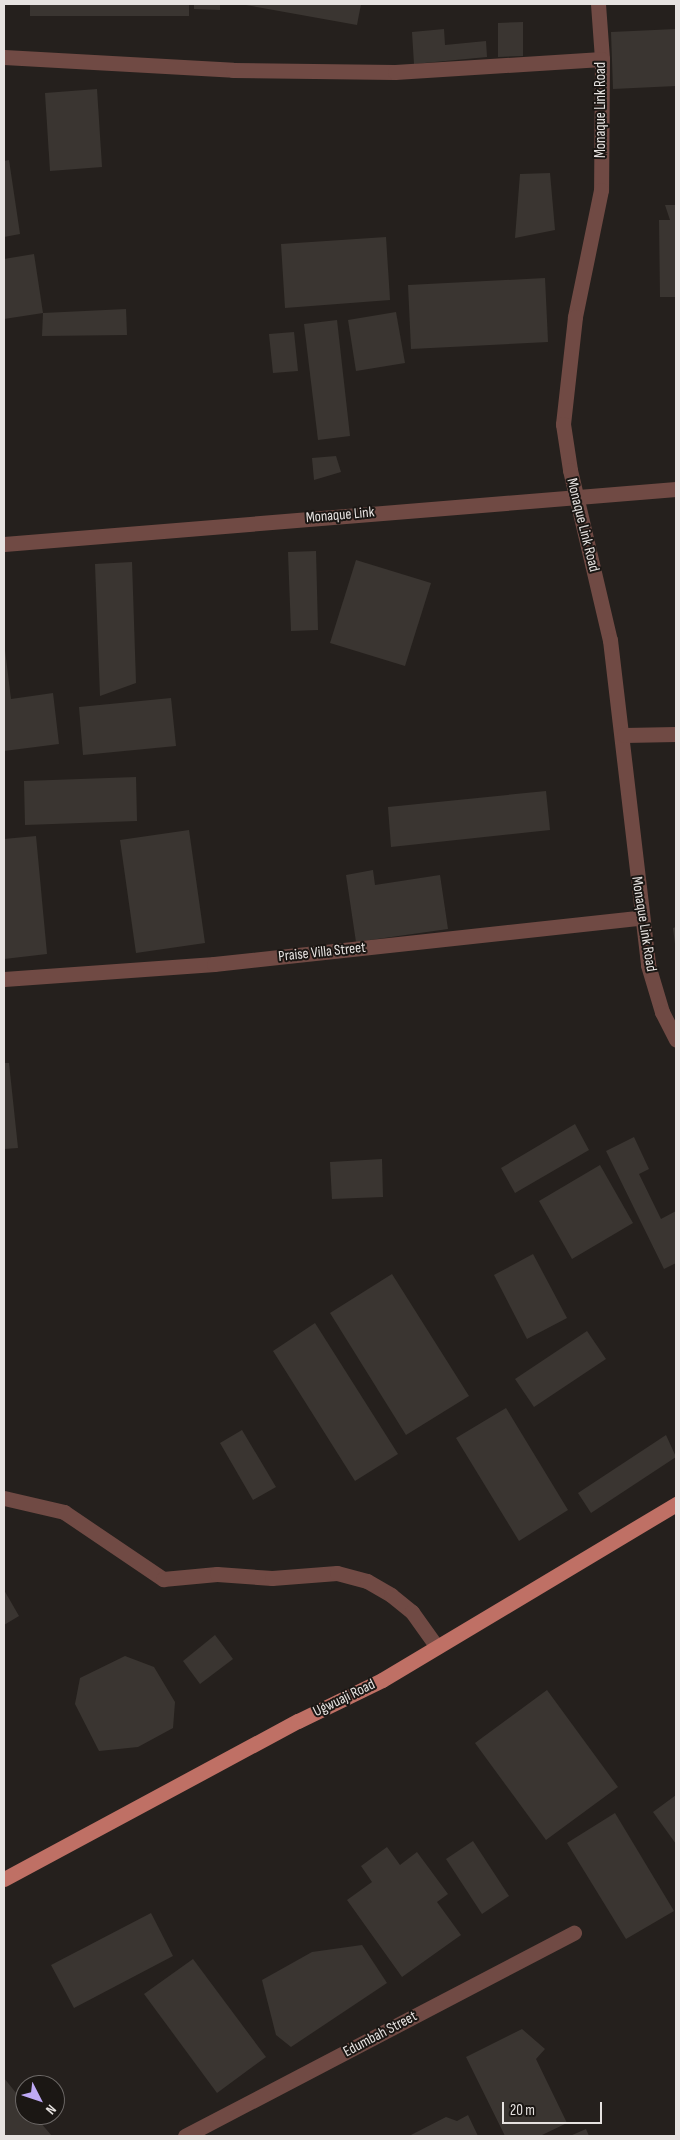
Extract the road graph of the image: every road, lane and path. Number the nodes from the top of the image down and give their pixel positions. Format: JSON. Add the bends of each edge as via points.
{"nodes":[{"id":1,"x":598,"y":4,"type":"edge"},
{"id":2,"x":4,"y":57,"type":"edge"},
{"id":3,"x":602,"y":59,"type":"junction"},
{"id":4,"x":676,"y":489,"type":"edge"},
{"id":5,"x":577,"y":495,"type":"junction"},
{"id":6,"x":4,"y":544,"type":"edge"},
{"id":7,"x":676,"y":734,"type":"edge"},
{"id":8,"x":624,"y":735,"type":"junction"},
{"id":9,"x":640,"y":918,"type":"junction"},
{"id":10,"x":4,"y":979,"type":"edge"},
{"id":11,"x":676,"y":1040,"type":"edge"},
{"id":12,"x":4,"y":1498,"type":"edge"},
{"id":13,"x":676,"y":1504,"type":"edge"},
{"id":14,"x":436,"y":1647,"type":"junction"},
{"id":15,"x":4,"y":1879,"type":"edge"},
{"id":16,"x":574,"y":1933,"type":"dead end"},
{"id":17,"x":185,"y":2136,"type":"edge"}],
"edges":[{"from":1,"to":3,"type":"street","name":"Monaque Link Road"},
{"from":2,"to":3,"type":"street","via":[[233,70],[395,72]]},
{"from":3,"to":5,"type":"street","name":"Monaque Link Road","via":[[601,190],[575,317],[563,424]]},
{"from":4,"to":5,"type":"street","name":"Monaque Link"},
{"from":5,"to":6,"type":"street","name":"Monaque Link"},
{"from":5,"to":8,"type":"street","name":"Monaque Link Road","via":[[610,640]]},
{"from":7,"to":8,"type":"street"},
{"from":8,"to":9,"type":"street","name":"Monaque Link Road"},
{"from":9,"to":10,"type":"street","name":"Praise Villa Street","via":[[214,964]]},
{"from":9,"to":11,"type":"street","name":"Monaque Link Road","via":[[648,965],[662,1012]]},
{"from":12,"to":14,"type":"street","via":[[64,1512],[163,1579],[217,1574],[272,1578],[337,1573],[366,1581],[391,1594],[412,1612]]},
{"from":13,"to":14,"type":"main road","name":"Ugwuaji Road"},
{"from":14,"to":15,"type":"main road","name":"Ugwuaji Road","via":[[382,1680],[298,1720]]},
{"from":16,"to":17,"type":"street","name":"Edumbah Street"}]}
